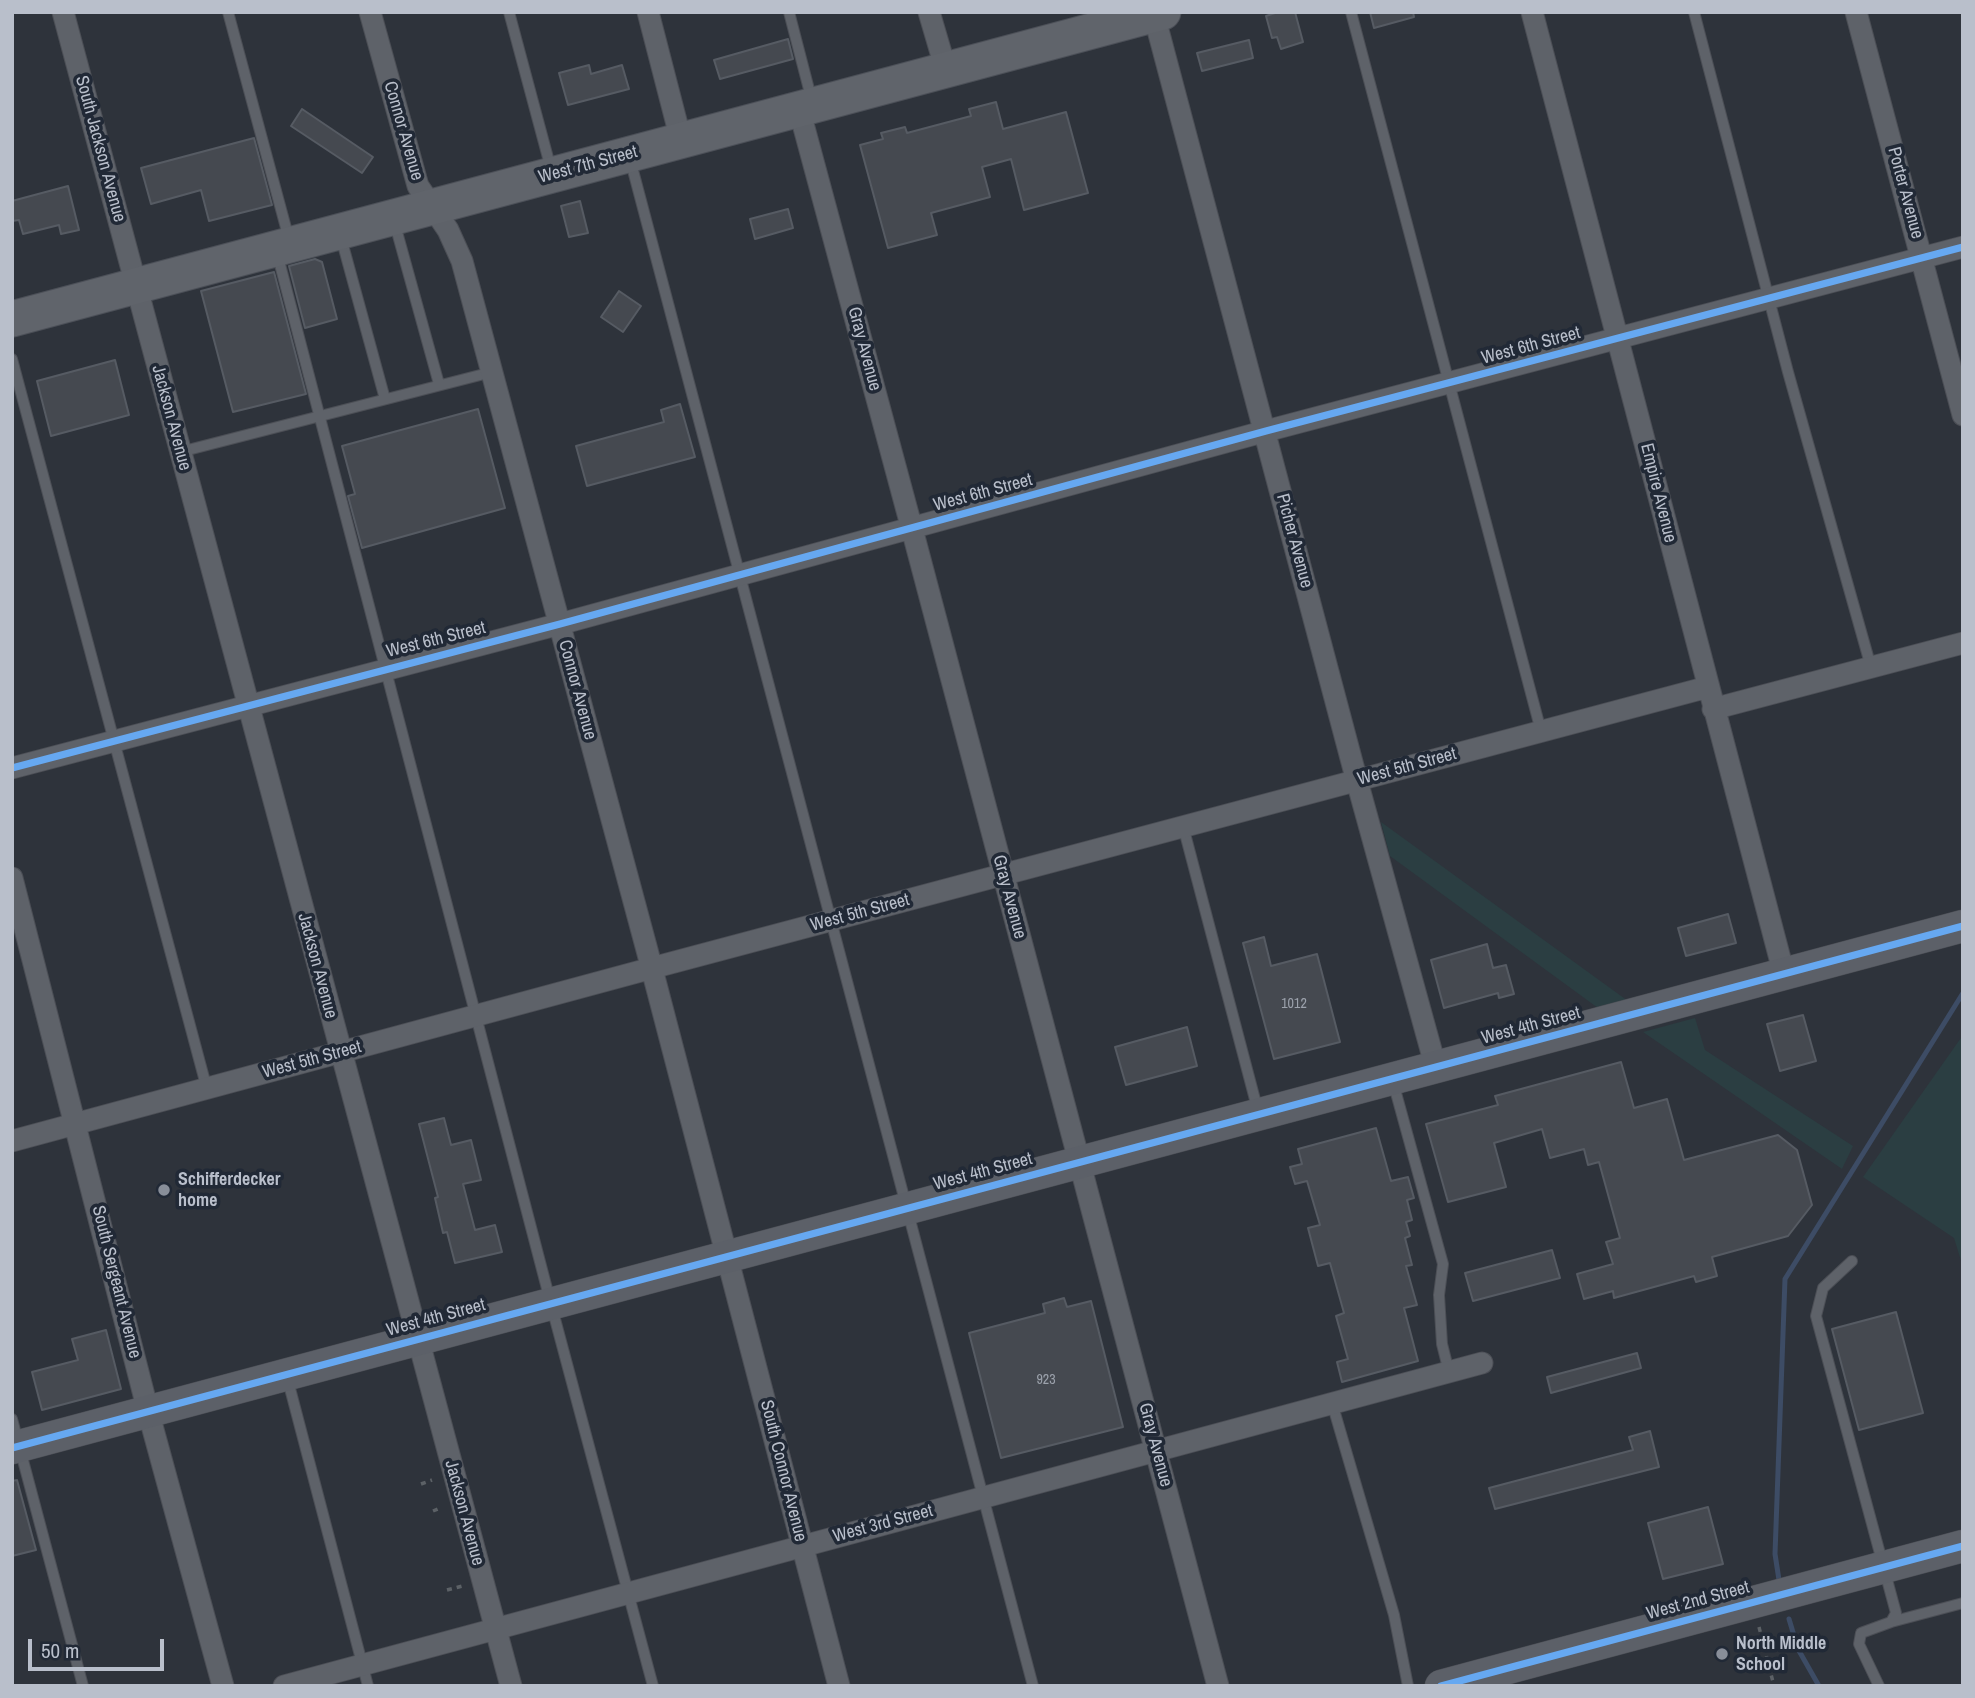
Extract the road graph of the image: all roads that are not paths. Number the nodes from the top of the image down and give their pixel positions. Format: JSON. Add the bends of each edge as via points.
{"nodes":[{"id":1,"x":63,"y":12,"type":"edge"},
{"id":2,"x":228,"y":12,"type":"edge"},
{"id":3,"x":370,"y":12,"type":"edge"},
{"id":4,"x":509,"y":12,"type":"edge"},
{"id":5,"x":648,"y":12,"type":"edge"},
{"id":6,"x":789,"y":12,"type":"edge"},
{"id":7,"x":929,"y":12,"type":"edge"},
{"id":8,"x":1351,"y":12,"type":"edge"},
{"id":9,"x":1532,"y":12,"type":"edge"},
{"id":10,"x":1694,"y":12,"type":"edge"},
{"id":11,"x":1856,"y":12,"type":"edge"},
{"id":12,"x":1158,"y":13,"type":"edge"},
{"id":13,"x":946,"y":71,"type":"junction"},
{"id":14,"x":806,"y":107,"type":"junction"},
{"id":15,"x":681,"y":140,"type":"junction"},
{"id":16,"x":629,"y":154,"type":"junction"},
{"id":17,"x":552,"y":175,"type":"junction"},
{"id":18,"x":431,"y":208,"type":"junction"},
{"id":19,"x":393,"y":218,"type":"junction"},
{"id":20,"x":340,"y":232,"type":"junction"},
{"id":21,"x":283,"y":247,"type":"junction"},
{"id":22,"x":1963,"y":247,"type":"edge"},
{"id":23,"x":1922,"y":257,"type":"junction"},
{"id":24,"x":136,"y":286,"type":"junction"},
{"id":25,"x":1769,"y":299,"type":"junction"},
{"id":26,"x":12,"y":319,"type":"edge"},
{"id":27,"x":1618,"y":340,"type":"junction"},
{"id":28,"x":13,"y":365,"type":"edge"},
{"id":29,"x":492,"y":372,"type":"junction"},
{"id":30,"x":1451,"y":383,"type":"junction"},
{"id":31,"x":439,"y":384,"type":"junction"},
{"id":32,"x":385,"y":399,"type":"junction"},
{"id":33,"x":1963,"y":415,"type":"edge"},
{"id":34,"x":320,"y":417,"type":"junction"},
{"id":35,"x":1266,"y":431,"type":"junction"},
{"id":36,"x":180,"y":452,"type":"junction"},
{"id":37,"x":912,"y":529,"type":"junction"},
{"id":38,"x":740,"y":574,"type":"junction"},
{"id":39,"x":560,"y":624,"type":"junction"},
{"id":40,"x":1963,"y":643,"type":"edge"},
{"id":41,"x":1871,"y":667,"type":"junction"},
{"id":42,"x":385,"y":669,"type":"junction"},
{"id":43,"x":1708,"y":687,"type":"junction"},
{"id":44,"x":247,"y":706,"type":"junction"},
{"id":45,"x":1713,"y":709,"type":"junction"},
{"id":46,"x":1541,"y":731,"type":"junction"},
{"id":47,"x":116,"y":741,"type":"junction"},
{"id":48,"x":12,"y":768,"type":"edge"},
{"id":49,"x":1357,"y":780,"type":"junction"},
{"id":50,"x":1183,"y":826,"type":"junction"},
{"id":51,"x":1003,"y":876,"type":"junction"},
{"id":52,"x":12,"y":878,"type":"edge"},
{"id":53,"x":831,"y":920,"type":"junction"},
{"id":54,"x":1963,"y":926,"type":"edge"},
{"id":55,"x":652,"y":968,"type":"junction"},
{"id":56,"x":1784,"y":974,"type":"junction"},
{"id":57,"x":476,"y":1016,"type":"junction"},
{"id":58,"x":341,"y":1052,"type":"junction"},
{"id":59,"x":1436,"y":1068,"type":"junction"},
{"id":60,"x":1392,"y":1079,"type":"junction"},
{"id":61,"x":207,"y":1089,"type":"junction"},
{"id":62,"x":1259,"y":1115,"type":"junction"},
{"id":63,"x":76,"y":1124,"type":"junction"},
{"id":64,"x":12,"y":1141,"type":"edge"},
{"id":65,"x":1080,"y":1163,"type":"junction"},
{"id":66,"x":907,"y":1209,"type":"junction"},
{"id":67,"x":727,"y":1256,"type":"junction"},
{"id":68,"x":1853,"y":1261,"type":"dead end"},
{"id":69,"x":551,"y":1304,"type":"junction"},
{"id":70,"x":417,"y":1339,"type":"junction"},
{"id":71,"x":1482,"y":1363,"type":"dead end"},
{"id":72,"x":1449,"y":1372,"type":"junction"},
{"id":73,"x":286,"y":1374,"type":"junction"},
{"id":74,"x":1332,"y":1403,"type":"junction"},
{"id":75,"x":148,"y":1411,"type":"junction"},
{"id":76,"x":15,"y":1438,"type":"edge"},
{"id":77,"x":1157,"y":1451,"type":"junction"},
{"id":78,"x":983,"y":1497,"type":"junction"},
{"id":79,"x":802,"y":1546,"type":"junction"},
{"id":80,"x":1963,"y":1546,"type":"edge"},
{"id":81,"x":1884,"y":1567,"type":"junction"},
{"id":82,"x":628,"y":1592,"type":"junction"},
{"id":83,"x":1963,"y":1603,"type":"edge"},
{"id":84,"x":1891,"y":1622,"type":"junction"},
{"id":85,"x":495,"y":1629,"type":"junction"},
{"id":86,"x":363,"y":1664,"type":"junction"},
{"id":87,"x":83,"y":1686,"type":"edge"},
{"id":88,"x":223,"y":1686,"type":"edge"},
{"id":89,"x":284,"y":1686,"type":"edge"},
{"id":90,"x":369,"y":1686,"type":"edge"},
{"id":91,"x":511,"y":1686,"type":"edge"},
{"id":92,"x":653,"y":1686,"type":"edge"},
{"id":93,"x":839,"y":1686,"type":"edge"},
{"id":94,"x":1033,"y":1686,"type":"edge"},
{"id":95,"x":1218,"y":1686,"type":"edge"},
{"id":96,"x":1408,"y":1686,"type":"edge"},
{"id":97,"x":1441,"y":1686,"type":"edge"},
{"id":98,"x":1879,"y":1686,"type":"edge"}],
"edges":[{"from":1,"to":24,"type":"street","name":"South Jackson Avenue"},
{"from":2,"to":21,"type":"lane"},
{"from":3,"to":18,"type":"street","name":"Connor Avenue","via":[[418,186]]},
{"from":4,"to":17,"type":"lane"},
{"from":5,"to":15,"type":"street"},
{"from":6,"to":14,"type":"lane"},
{"from":7,"to":13,"type":"street"},
{"from":8,"to":30,"type":"lane"},
{"from":9,"to":27,"type":"street","name":"Empire Avenue"},
{"from":10,"to":25,"type":"lane"},
{"from":11,"to":23,"type":"street","name":"Porter Avenue"},
{"from":12,"to":13,"type":"main road","name":"West 7th Street","via":[[1073,30]]},
{"from":12,"to":35,"type":"street","name":"Picher Avenue"},
{"from":13,"to":14,"type":"main road","name":"West 7th Street"},
{"from":14,"to":15,"type":"main road","name":"West 7th Street"},
{"from":14,"to":37,"type":"street","name":"Gray Avenue"},
{"from":15,"to":16,"type":"main road","name":"West 7th Street"},
{"from":16,"to":17,"type":"main road","name":"West 7th Street"},
{"from":16,"to":38,"type":"lane"},
{"from":17,"to":18,"type":"main road","name":"West 7th Street"},
{"from":18,"to":19,"type":"main road","name":"West 7th Street"},
{"from":18,"to":29,"type":"street","name":"Connor Avenue","via":[[448,230],[462,261]]},
{"from":19,"to":20,"type":"main road","name":"West 7th Street"},
{"from":19,"to":31,"type":"lane"},
{"from":20,"to":21,"type":"main road","name":"West 7th Street"},
{"from":20,"to":32,"type":"lane"},
{"from":21,"to":24,"type":"main road","name":"West 7th Street"},
{"from":21,"to":34,"type":"lane"},
{"from":22,"to":23,"type":"street","name":"West 6th Street"},
{"from":23,"to":25,"type":"street","name":"West 6th Street"},
{"from":23,"to":33,"type":"street","name":"Porter Avenue"},
{"from":24,"to":26,"type":"main road","name":"West 7th Street"},
{"from":24,"to":36,"type":"street","name":"Jackson Avenue"},
{"from":25,"to":27,"type":"street","name":"West 6th Street"},
{"from":25,"to":41,"type":"lane"},
{"from":27,"to":30,"type":"street","name":"West 6th Street"},
{"from":27,"to":43,"type":"street","name":"Empire Avenue"},
{"from":28,"to":47,"type":"lane"},
{"from":29,"to":31,"type":"lane"},
{"from":29,"to":39,"type":"street","name":"Connor Avenue"},
{"from":30,"to":35,"type":"street","name":"West 6th Street"},
{"from":30,"to":46,"type":"lane"},
{"from":31,"to":32,"type":"lane"},
{"from":32,"to":34,"type":"lane"},
{"from":34,"to":36,"type":"lane"},
{"from":34,"to":42,"type":"lane"},
{"from":35,"to":37,"type":"street","name":"West 6th Street"},
{"from":35,"to":49,"type":"street","name":"Picher Avenue"},
{"from":36,"to":44,"type":"street","name":"Jackson Avenue"},
{"from":37,"to":38,"type":"street","name":"West 6th Street"},
{"from":37,"to":51,"type":"street","name":"Gray Avenue"},
{"from":38,"to":39,"type":"street","name":"West 6th Street"},
{"from":38,"to":53,"type":"lane"},
{"from":39,"to":42,"type":"street","name":"West 6th Street"},
{"from":39,"to":55,"type":"street","name":"Connor Avenue"},
{"from":40,"to":41,"type":"street"},
{"from":41,"to":45,"type":"street"},
{"from":42,"to":44,"type":"street","name":"West 6th Street"},
{"from":42,"to":57,"type":"lane"},
{"from":43,"to":45,"type":"street","name":"Empire Avenue"},
{"from":43,"to":46,"type":"street","name":"West 5th Street"},
{"from":44,"to":47,"type":"street","name":"West 6th Street"},
{"from":44,"to":58,"type":"street","name":"Jackson Avenue"},
{"from":45,"to":56,"type":"street","name":"Empire Avenue"},
{"from":46,"to":49,"type":"street","name":"West 5th Street"},
{"from":47,"to":48,"type":"street","name":"West 6th Street"},
{"from":47,"to":61,"type":"lane"},
{"from":49,"to":50,"type":"street","name":"West 5th Street"},
{"from":49,"to":59,"type":"street","name":"Picher Avenue"},
{"from":50,"to":51,"type":"street","name":"West 5th Street"},
{"from":50,"to":62,"type":"lane"},
{"from":51,"to":53,"type":"street","name":"West 5th Street"},
{"from":51,"to":65,"type":"street","name":"Gray Avenue"},
{"from":52,"to":63,"type":"street","name":"South Sergeant Avenue"},
{"from":53,"to":55,"type":"street","name":"West 5th Street"},
{"from":53,"to":66,"type":"lane"},
{"from":54,"to":56,"type":"street","name":"West 4th Street"},
{"from":55,"to":57,"type":"street","name":"West 5th Street"},
{"from":55,"to":67,"type":"street","name":"Connor Avenue"},
{"from":56,"to":59,"type":"street","name":"West 4th Street"},
{"from":57,"to":58,"type":"street","name":"West 5th Street"},
{"from":57,"to":69,"type":"lane"},
{"from":58,"to":61,"type":"street","name":"West 5th Street"},
{"from":58,"to":70,"type":"street","name":"Jackson Avenue"},
{"from":59,"to":60,"type":"street","name":"West 4th Street"},
{"from":60,"to":62,"type":"street","name":"West 4th Street"},
{"from":60,"to":72,"type":"lane","via":[[1443,1264],[1439,1295]]},
{"from":61,"to":63,"type":"street","name":"West 5th Street"},
{"from":62,"to":65,"type":"street","name":"West 4th Street"},
{"from":63,"to":64,"type":"street","name":"West 5th Street"},
{"from":63,"to":75,"type":"street","name":"South Sergeant Avenue"},
{"from":65,"to":66,"type":"street","name":"West 4th Street"},
{"from":65,"to":77,"type":"street","name":"Gray Avenue"},
{"from":66,"to":67,"type":"street","name":"West 4th Street"},
{"from":66,"to":78,"type":"lane"},
{"from":67,"to":69,"type":"street","name":"West 4th Street"},
{"from":67,"to":79,"type":"street","name":"South Connor Avenue"},
{"from":68,"to":81,"type":"lane","via":[[1823,1288],[1816,1316]]},
{"from":69,"to":70,"type":"street","name":"West 4th Street"},
{"from":69,"to":82,"type":"lane"},
{"from":70,"to":73,"type":"street","name":"West 4th Street"},
{"from":70,"to":85,"type":"street","name":"Jackson Avenue"},
{"from":71,"to":72,"type":"street","name":"West 3rd Street"},
{"from":72,"to":74,"type":"street","name":"West 3rd Street"},
{"from":73,"to":75,"type":"street","name":"West 4th Street"},
{"from":73,"to":86,"type":"lane"},
{"from":74,"to":77,"type":"street","name":"West 3rd Street"},
{"from":74,"to":96,"type":"lane","via":[[1394,1615]]},
{"from":75,"to":76,"type":"street","name":"West 4th Street"},
{"from":75,"to":88,"type":"street","name":"South Sergeant Avenue"},
{"from":76,"to":87,"type":"lane"},
{"from":77,"to":78,"type":"street","name":"West 3rd Street"},
{"from":77,"to":95,"type":"street","name":"Gray Avenue"},
{"from":78,"to":79,"type":"street","name":"West 3rd Street"},
{"from":78,"to":94,"type":"lane"},
{"from":79,"to":82,"type":"street","name":"West 3rd Street"},
{"from":79,"to":93,"type":"street","name":"South Connor Avenue"},
{"from":80,"to":81,"type":"street","name":"West 2nd Street"},
{"from":81,"to":84,"type":"lane","via":[[1896,1613]]},
{"from":81,"to":97,"type":"street","name":"West 2nd Street"},
{"from":82,"to":85,"type":"street","name":"West 3rd Street"},
{"from":82,"to":92,"type":"lane"},
{"from":83,"to":84,"type":"lane"},
{"from":84,"to":98,"type":"lane","via":[[1861,1633],[1859,1644]]},
{"from":85,"to":86,"type":"street","name":"West 3rd Street"},
{"from":85,"to":91,"type":"street","name":"Jackson Avenue"},
{"from":86,"to":89,"type":"street","name":"West 3rd Street"},
{"from":86,"to":90,"type":"lane"}]}
